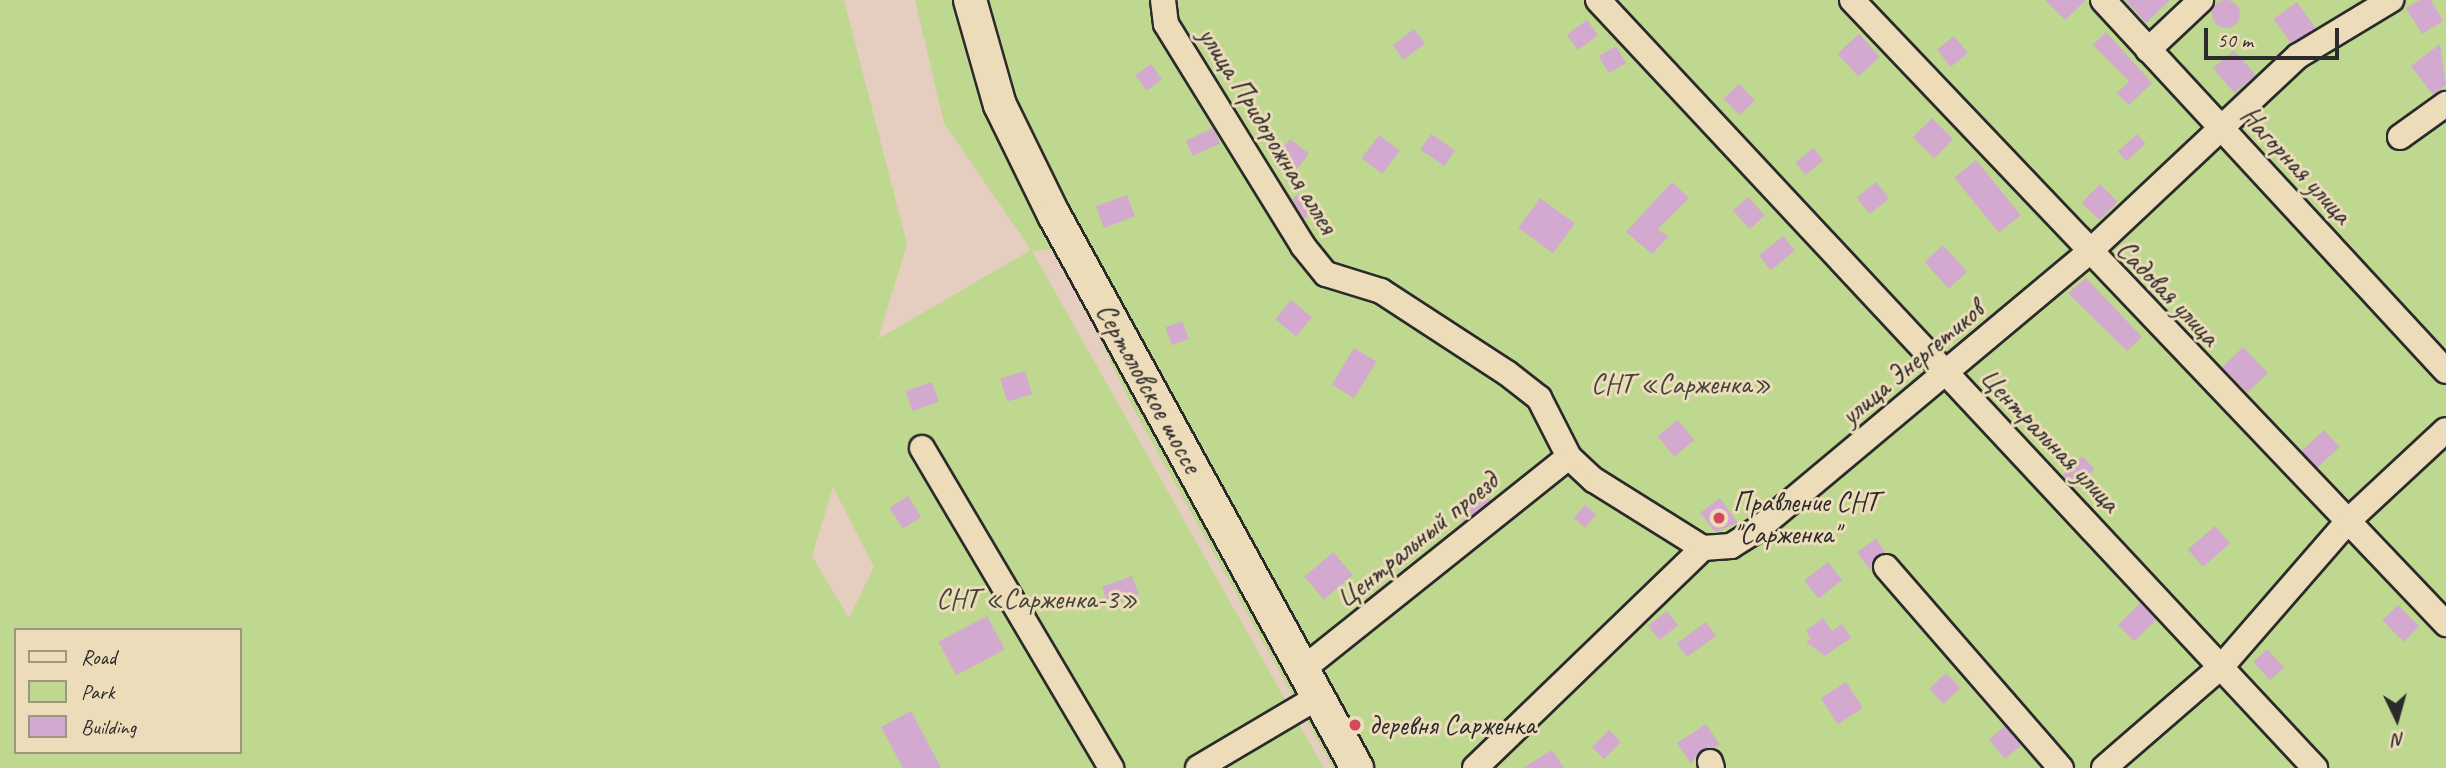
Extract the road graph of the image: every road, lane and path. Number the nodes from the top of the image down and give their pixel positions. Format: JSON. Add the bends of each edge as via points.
{"nodes":[{"id":1,"x":970,"y":0,"type":"edge"},
{"id":2,"x":1163,"y":0,"type":"edge"},
{"id":3,"x":1598,"y":0,"type":"edge"},
{"id":4,"x":1852,"y":0,"type":"edge"},
{"id":5,"x":2102,"y":0,"type":"edge"},
{"id":6,"x":2201,"y":0,"type":"edge"},
{"id":7,"x":2390,"y":0,"type":"edge"},
{"id":8,"x":2148,"y":50,"type":"junction"},
{"id":9,"x":2446,"y":104,"type":"edge"},
{"id":10,"x":2220,"y":127,"type":"junction"},
{"id":11,"x":2400,"y":137,"type":"dead end"},
{"id":12,"x":2087,"y":254,"type":"junction"},
{"id":13,"x":2446,"y":371,"type":"edge"},
{"id":14,"x":1946,"y":375,"type":"junction"},
{"id":15,"x":2446,"y":430,"type":"edge"},
{"id":16,"x":922,"y":448,"type":"dead end"},
{"id":17,"x":1569,"y":457,"type":"junction"},
{"id":18,"x":2349,"y":520,"type":"junction"},
{"id":19,"x":1703,"y":548,"type":"junction"},
{"id":20,"x":1886,"y":567,"type":"dead end"},
{"id":21,"x":2446,"y":624,"type":"edge"},
{"id":22,"x":2223,"y":665,"type":"junction"},
{"id":23,"x":1303,"y":669,"type":"junction"},
{"id":24,"x":1318,"y":697,"type":"junction"},
{"id":25,"x":1111,"y":768,"type":"edge"},
{"id":26,"x":1199,"y":768,"type":"edge"},
{"id":27,"x":1357,"y":768,"type":"edge"},
{"id":28,"x":1475,"y":768,"type":"edge"},
{"id":29,"x":2061,"y":768,"type":"edge"},
{"id":30,"x":2104,"y":768,"type":"edge"},
{"id":31,"x":2315,"y":768,"type":"edge"}],
"edges":[{"from":1,"to":23,"type":"main road","name":"Сертоловское шоссе","via":[[1000,105]]},
{"from":2,"to":17,"type":"street","name":"улица Придорожная аллея","via":[[1166,24],[1303,246],[1326,274],[1381,290],[1539,397]]},
{"from":3,"to":14,"type":"street","name":"Центральная улица"},
{"from":4,"to":12,"type":"street","name":"Садовая улица"},
{"from":5,"to":8,"type":"street","name":"Нагорная улица"},
{"from":6,"to":8,"type":"street"},
{"from":7,"to":10,"type":"street","name":"улица Энергетиков","via":[[2298,56]]},
{"from":8,"to":10,"type":"street","name":"Нагорная улица"},
{"from":9,"to":11,"type":"street"},
{"from":10,"to":12,"type":"street","name":"улица Энергетиков"},
{"from":10,"to":13,"type":"street","name":"Нагорная улица"},
{"from":12,"to":14,"type":"street","name":"улица Энергетиков"},
{"from":12,"to":18,"type":"street","name":"Садовая улица"},
{"from":14,"to":19,"type":"street","name":"улица Энергетиков","via":[[1758,529],[1731,545]]},
{"from":14,"to":22,"type":"street","name":"Центральная улица"},
{"from":15,"to":18,"type":"street"},
{"from":16,"to":25,"type":"street"},
{"from":17,"to":19,"type":"street","name":"улица Придорожная аллея","via":[[1594,480]]},
{"from":17,"to":23,"type":"street","name":"Центральный проезд"},
{"from":18,"to":21,"type":"street","name":"Садовая улица"},
{"from":18,"to":22,"type":"street"},
{"from":19,"to":28,"type":"street"},
{"from":20,"to":29,"type":"street"},
{"from":22,"to":30,"type":"street"},
{"from":22,"to":31,"type":"street","name":"Центральная улица"},
{"from":23,"to":24,"type":"main road","name":"Сертоловское шоссе"},
{"from":24,"to":26,"type":"street"},
{"from":24,"to":27,"type":"main road","name":"Сертоловское шоссе"}]}
